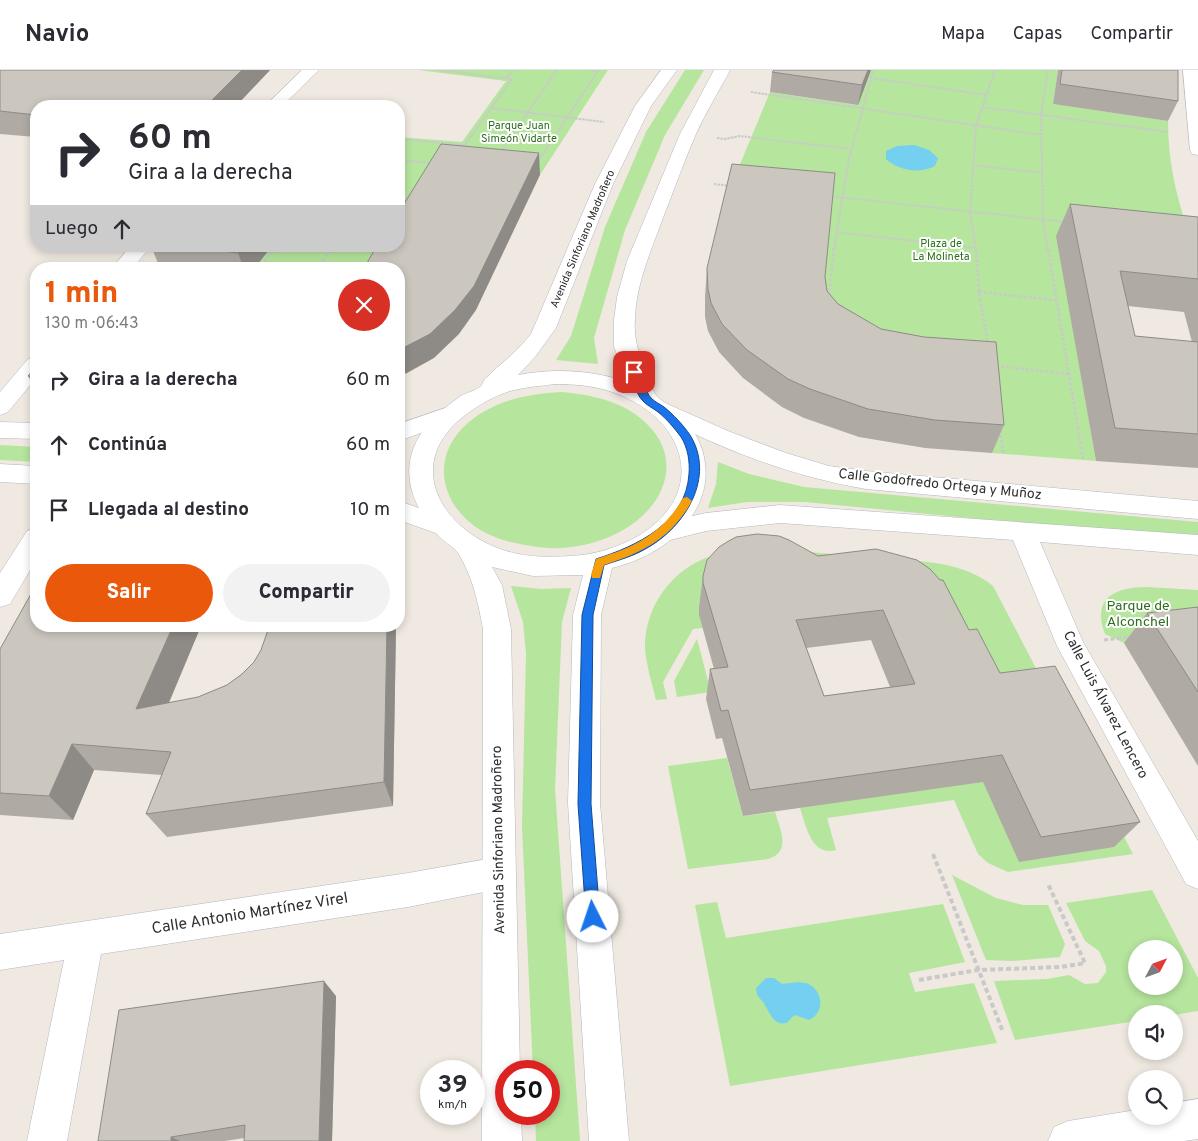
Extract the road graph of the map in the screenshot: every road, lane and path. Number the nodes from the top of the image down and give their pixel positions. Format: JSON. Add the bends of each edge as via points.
{"nodes":[{"id":1,"x":311,"y":70,"type":"edge"},
{"id":2,"x":440,"y":70,"type":"edge"},
{"id":3,"x":514,"y":70,"type":"edge"},
{"id":4,"x":558,"y":70,"type":"edge"},
{"id":5,"x":590,"y":70,"type":"edge"},
{"id":6,"x":669,"y":70,"type":"edge"},
{"id":7,"x":722,"y":70,"type":"edge"},
{"id":8,"x":873,"y":70,"type":"edge"},
{"id":9,"x":994,"y":70,"type":"edge"},
{"id":10,"x":1048,"y":70,"type":"edge"},
{"id":11,"x":1191,"y":70,"type":"edge"},
{"id":12,"x":506,"y":78,"type":"junction"},
{"id":13,"x":871,"y":78,"type":"junction"},
{"id":14,"x":751,"y":92,"type":"dead end"},
{"id":15,"x":987,"y":95,"type":"junction"},
{"id":16,"x":279,"y":100,"type":"edge"},
{"id":17,"x":983,"y":106,"type":"junction"},
{"id":18,"x":492,"y":108,"type":"junction"},
{"id":19,"x":861,"y":108,"type":"junction"},
{"id":20,"x":529,"y":112,"type":"junction"},
{"id":21,"x":1041,"y":114,"type":"junction"},
{"id":22,"x":567,"y":117,"type":"junction"},
{"id":23,"x":632,"y":125,"type":"junction"},
{"id":24,"x":976,"y":126,"type":"junction"},
{"id":25,"x":740,"y":136,"type":"dead end"},
{"id":26,"x":1042,"y":136,"type":"junction"},
{"id":27,"x":1197,"y":137,"type":"edge"},
{"id":28,"x":405,"y":140,"type":"edge"},
{"id":29,"x":465,"y":145,"type":"junction"},
{"id":30,"x":850,"y":150,"type":"junction"},
{"id":31,"x":460,"y":151,"type":"edge"},
{"id":32,"x":495,"y":160,"type":"edge"},
{"id":33,"x":405,"y":161,"type":"edge"},
{"id":34,"x":441,"y":164,"type":"edge"},
{"id":35,"x":536,"y":164,"type":"edge"},
{"id":36,"x":972,"y":165,"type":"junction"},
{"id":37,"x":1042,"y":173,"type":"junction"},
{"id":38,"x":714,"y":184,"type":"dead end"},
{"id":39,"x":734,"y":186,"type":"edge"},
{"id":40,"x":821,"y":196,"type":"edge"},
{"id":41,"x":840,"y":198,"type":"junction"},
{"id":42,"x":970,"y":212,"type":"junction"},
{"id":43,"x":1043,"y":220,"type":"junction"},
{"id":44,"x":1072,"y":223,"type":"edge"},
{"id":45,"x":836,"y":232,"type":"junction"},
{"id":46,"x":976,"y":248,"type":"junction"},
{"id":47,"x":137,"y":252,"type":"edge"},
{"id":48,"x":271,"y":252,"type":"edge"},
{"id":49,"x":127,"y":262,"type":"edge"},
{"id":50,"x":263,"y":262,"type":"edge"},
{"id":51,"x":979,"y":292,"type":"junction"},
{"id":52,"x":829,"y":298,"type":"edge"},
{"id":53,"x":1056,"y":300,"type":"junction"},
{"id":54,"x":988,"y":347,"type":"edge"},
{"id":55,"x":991,"y":365,"type":"edge"},
{"id":56,"x":30,"y":371,"type":"edge"},
{"id":57,"x":1068,"y":374,"type":"junction"},
{"id":58,"x":480,"y":395,"type":"junction"},
{"id":59,"x":654,"y":405,"type":"junction"},
{"id":60,"x":0,"y":407,"type":"edge"},
{"id":61,"x":451,"y":414,"type":"junction"},
{"id":62,"x":999,"y":424,"type":"edge"},
{"id":63,"x":0,"y":430,"type":"edge"},
{"id":64,"x":30,"y":431,"type":"edge"},
{"id":65,"x":405,"y":431,"type":"edge"},
{"id":66,"x":1003,"y":453,"type":"edge"},
{"id":67,"x":1084,"y":459,"type":"dead end"},
{"id":68,"x":0,"y":473,"type":"edge"},
{"id":69,"x":30,"y":475,"type":"edge"},
{"id":70,"x":1198,"y":510,"type":"edge"},
{"id":71,"x":405,"y":513,"type":"edge"},
{"id":72,"x":1022,"y":531,"type":"junction"},
{"id":73,"x":662,"y":532,"type":"junction"},
{"id":74,"x":456,"y":536,"type":"junction"},
{"id":75,"x":1198,"y":545,"type":"edge"},
{"id":76,"x":30,"y":548,"type":"edge"},
{"id":77,"x":600,"y":562,"type":"junction"},
{"id":78,"x":0,"y":596,"type":"edge"},
{"id":79,"x":1139,"y":636,"type":"dead end"},
{"id":80,"x":1070,"y":645,"type":"junction"},
{"id":81,"x":934,"y":854,"type":"dead end"},
{"id":82,"x":499,"y":873,"type":"junction"},
{"id":83,"x":1198,"y":873,"type":"edge"},
{"id":84,"x":1048,"y":884,"type":"dead end"},
{"id":85,"x":86,"y":939,"type":"junction"},
{"id":86,"x":0,"y":952,"type":"edge"},
{"id":87,"x":978,"y":970,"type":"junction"},
{"id":88,"x":918,"y":980,"type":"dead end"},
{"id":89,"x":1003,"y":1032,"type":"dead end"},
{"id":90,"x":1198,"y":1119,"type":"edge"},
{"id":91,"x":47,"y":1141,"type":"edge"},
{"id":92,"x":502,"y":1141,"type":"edge"},
{"id":93,"x":609,"y":1141,"type":"edge"},
{"id":94,"x":1068,"y":1141,"type":"edge"}],
"edges":[{"from":1,"to":16,"type":"main road"},
{"from":2,"to":12,"type":"path"},
{"from":3,"to":12,"type":"path"},
{"from":4,"to":20,"type":"path"},
{"from":5,"to":22,"type":"path","via":[[598,71]]},
{"from":6,"to":23,"type":"main road","name":"Avenida Sinforiano Madroñero"},
{"from":7,"to":59,"type":"main road","via":[[688,134],[637,261],[627,296],[624,320],[626,347]]},
{"from":8,"to":13,"type":"path"},
{"from":9,"to":15,"type":"path"},
{"from":10,"to":21,"type":"path"},
{"from":11,"to":27,"type":"main road"},
{"from":12,"to":18,"type":"path","via":[[512,79]]},
{"from":13,"to":15,"type":"path"},
{"from":13,"to":19,"type":"path"},
{"from":14,"to":19,"type":"path"},
{"from":15,"to":17,"type":"path"},
{"from":17,"to":21,"type":"path"},
{"from":17,"to":24,"type":"path"},
{"from":18,"to":20,"type":"path"},
{"from":18,"to":29,"type":"path"},
{"from":19,"to":24,"type":"path"},
{"from":19,"to":30,"type":"path"},
{"from":20,"to":22,"type":"path"},
{"from":20,"to":32,"type":"path"},
{"from":21,"to":26,"type":"path"},
{"from":21,"to":27,"type":"path"},
{"from":22,"to":23,"type":"path"},
{"from":22,"to":35,"type":"path"},
{"from":23,"to":58,"type":"main road","name":"Avenida Sinforiano Madroñero","via":[[545,328],[518,364]]},
{"from":24,"to":26,"type":"path"},
{"from":24,"to":36,"type":"path"},
{"from":25,"to":30,"type":"path"},
{"from":26,"to":37,"type":"path"},
{"from":28,"to":29,"type":"path"},
{"from":29,"to":31,"type":"path"},
{"from":30,"to":41,"type":"path"},
{"from":33,"to":34,"type":"path"},
{"from":36,"to":37,"type":"path"},
{"from":36,"to":42,"type":"path"},
{"from":37,"to":43,"type":"path"},
{"from":38,"to":39,"type":"path"},
{"from":40,"to":41,"type":"path"},
{"from":41,"to":42,"type":"path"},
{"from":41,"to":45,"type":"path"},
{"from":42,"to":43,"type":"path"},
{"from":42,"to":46,"type":"path"},
{"from":43,"to":44,"type":"path"},
{"from":43,"to":53,"type":"path"},
{"from":45,"to":46,"type":"path"},
{"from":45,"to":52,"type":"path"},
{"from":46,"to":51,"type":"path"},
{"from":47,"to":49,"type":"main road"},
{"from":48,"to":50,"type":"path"},
{"from":51,"to":53,"type":"path"},
{"from":51,"to":54,"type":"path"},
{"from":53,"to":57,"type":"path"},
{"from":55,"to":57,"type":"path"},
{"from":56,"to":60,"type":"main road"},
{"from":57,"to":67,"type":"path"},
{"from":58,"to":59,"type":"main road","name":"Calle Godofredo Ortega y Muñoz","via":[[516,382],[555,377],[612,384],[631,390]]},
{"from":58,"to":61,"type":"main road"},
{"from":59,"to":70,"type":"main road","name":"Calle Godofredo Ortega y Muñoz","via":[[718,437],[818,472],[866,480]]},
{"from":59,"to":73,"type":"main road","via":[[686,437],[695,467],[688,500]]},
{"from":61,"to":65,"type":"main road"},
{"from":61,"to":74,"type":"main road","name":"Avenida Sinforiano Madroñero","via":[[428,443],[421,468],[425,499]]},
{"from":62,"to":66,"type":"path"},
{"from":63,"to":64,"type":"main road"},
{"from":68,"to":69,"type":"main road"},
{"from":71,"to":74,"type":"main road"},
{"from":72,"to":73,"type":"main road","via":[[780,514],[706,522]]},
{"from":72,"to":75,"type":"main road"},
{"from":72,"to":80,"type":"main road","name":"Calle Luis Álvarez Lencero"},
{"from":73,"to":77,"type":"main road","via":[[630,552]]},
{"from":74,"to":77,"type":"main road","via":[[499,559],[523,565],[549,568]]},
{"from":74,"to":82,"type":"main road","name":"Avenida Sinforiano Madroñero","via":[[488,585],[498,629]]},
{"from":76,"to":78,"type":"main road"},
{"from":77,"to":93,"type":"main road","via":[[587,615],[584,804]]},
{"from":79,"to":80,"type":"path"},
{"from":80,"to":83,"type":"main road","name":"Calle Luis Álvarez Lencero"},
{"from":81,"to":87,"type":"path"},
{"from":82,"to":85,"type":"main road","name":"Calle Antonio Martínez Virel"},
{"from":82,"to":92,"type":"main road","name":"Avenida Sinforiano Madroñero"},
{"from":84,"to":87,"type":"path","via":[[1085,962],[1061,967]]},
{"from":85,"to":86,"type":"main road","name":"Calle Antonio Martínez Virel"},
{"from":85,"to":91,"type":"main road"},
{"from":87,"to":88,"type":"path"},
{"from":87,"to":89,"type":"path"},
{"from":90,"to":94,"type":"main road"}]}
